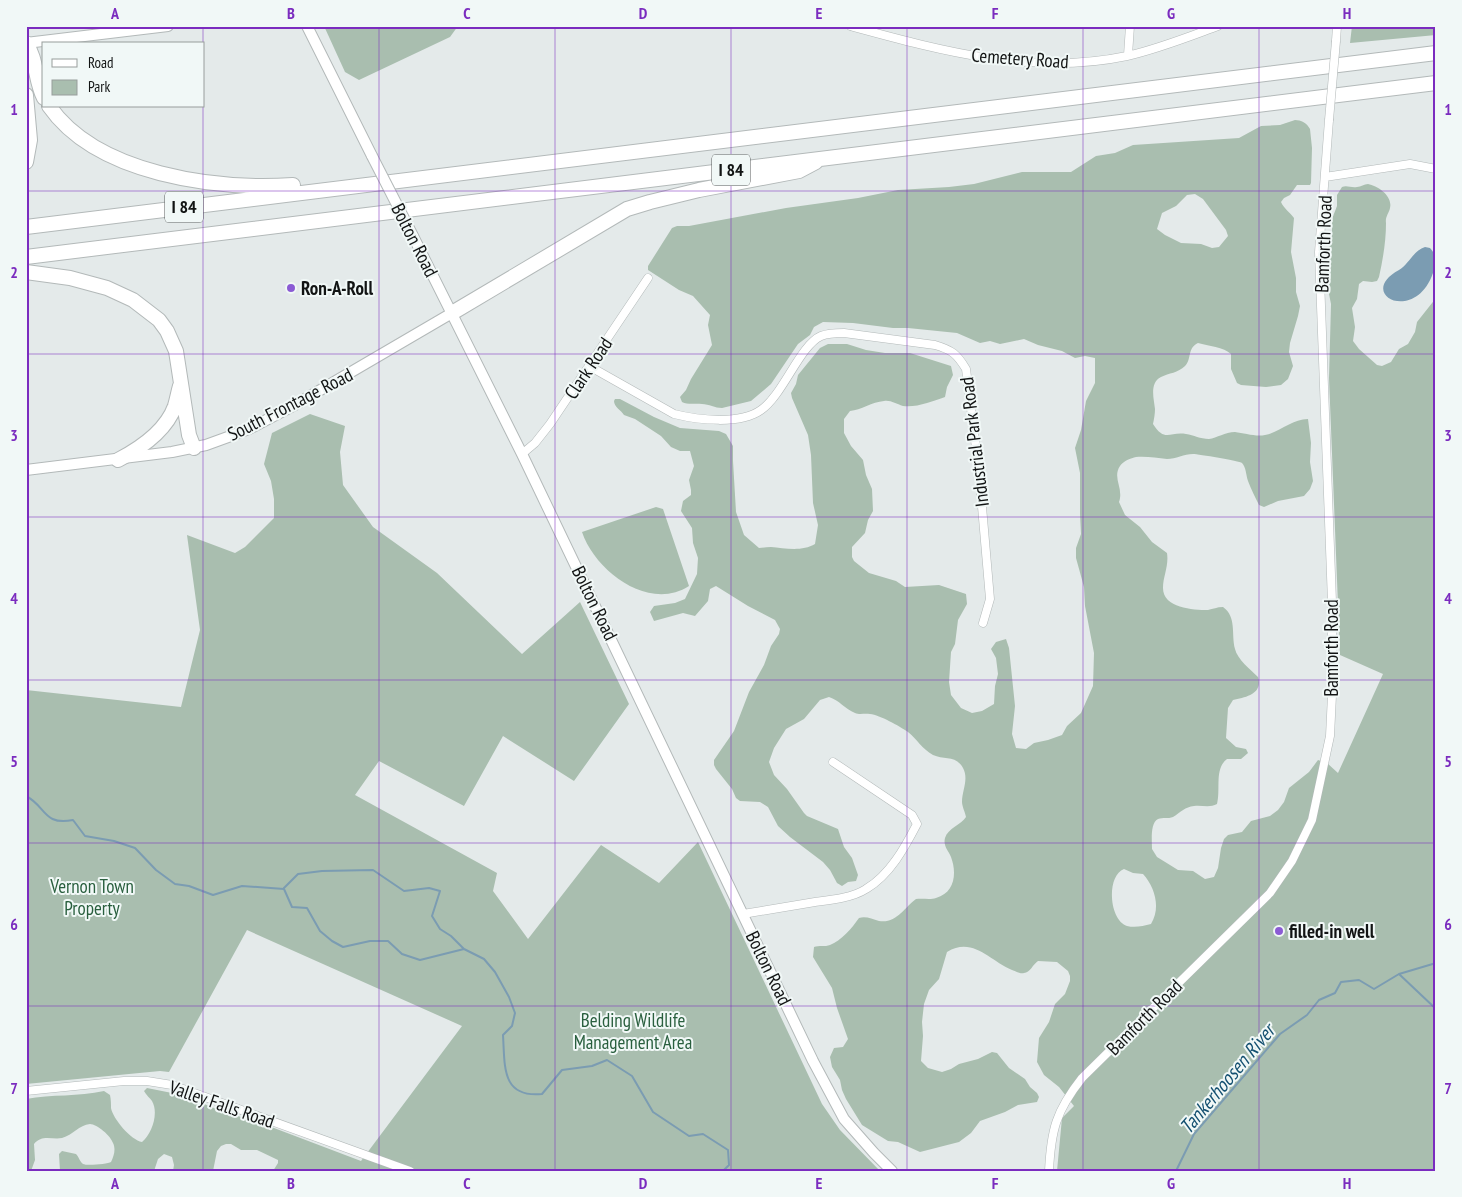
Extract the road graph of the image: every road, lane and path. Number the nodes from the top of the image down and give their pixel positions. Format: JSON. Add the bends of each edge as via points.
{"nodes":[{"id":1,"x":168,"y":26,"type":"edge"},
{"id":2,"x":307,"y":26,"type":"edge"},
{"id":3,"x":850,"y":26,"type":"edge"},
{"id":4,"x":1130,"y":26,"type":"edge"},
{"id":5,"x":1218,"y":26,"type":"edge"},
{"id":6,"x":1337,"y":26,"type":"edge"},
{"id":7,"x":26,"y":43,"type":"edge"},
{"id":8,"x":1436,"y":53,"type":"edge"},
{"id":9,"x":1128,"y":56,"type":"junction"},
{"id":10,"x":1436,"y":83,"type":"edge"},
{"id":11,"x":42,"y":93,"type":"edge"},
{"id":12,"x":26,"y":95,"type":"edge"},
{"id":13,"x":50,"y":108,"type":"edge"},
{"id":14,"x":822,"y":158,"type":"junction"},
{"id":15,"x":26,"y":162,"type":"edge"},
{"id":16,"x":1436,"y":169,"type":"edge"},
{"id":17,"x":1325,"y":177,"type":"junction"},
{"id":18,"x":341,"y":188,"type":"junction"},
{"id":19,"x":26,"y":227,"type":"edge"},
{"id":20,"x":26,"y":257,"type":"edge"},
{"id":21,"x":26,"y":272,"type":"edge"},
{"id":22,"x":648,"y":278,"type":"dead end"},
{"id":23,"x":452,"y":313,"type":"junction"},
{"id":24,"x":589,"y":366,"type":"junction"},
{"id":25,"x":181,"y":383,"type":"junction"},
{"id":26,"x":194,"y":448,"type":"junction"},
{"id":27,"x":522,"y":454,"type":"junction"},
{"id":28,"x":118,"y":460,"type":"junction"},
{"id":29,"x":26,"y":470,"type":"edge"},
{"id":30,"x":983,"y":623,"type":"dead end"},
{"id":31,"x":833,"y":762,"type":"dead end"},
{"id":32,"x":743,"y":914,"type":"junction"},
{"id":33,"x":26,"y":1091,"type":"edge"},
{"id":34,"x":410,"y":1171,"type":"edge"},
{"id":35,"x":892,"y":1171,"type":"edge"},
{"id":36,"x":1049,"y":1171,"type":"edge"}],
"edges":[{"from":1,"to":7,"type":"street"},
{"from":2,"to":23,"type":"street","name":"Bolton Road","bridge":true},
{"from":3,"to":9,"type":"street","name":"Cemetery Road","via":[[1002,61],[1080,63]]},
{"from":4,"to":9,"type":"street"},
{"from":5,"to":9,"type":"street","name":"Cemetery Road"},
{"from":6,"to":17,"type":"street","name":"Bamforth Road","bridge":true},
{"from":7,"to":11,"type":"highway","via":[[31,50]]},
{"from":8,"to":18,"type":"highway","number":"I 84"},
{"from":10,"to":14,"type":"highway","number":"I 84"},
{"from":12,"to":15,"type":"highway","via":[[30,140]]},
{"from":13,"to":18,"type":"highway","via":[[69,129],[92,145],[157,172],[237,185],[316,184]]},
{"from":14,"to":20,"type":"highway","number":"I 84"},
{"from":14,"to":23,"type":"highway","via":[[799,171],[699,190],[627,209]]},
{"from":16,"to":17,"type":"street","via":[[1410,164]]},
{"from":17,"to":36,"type":"street","name":"Bamforth Road","via":[[1319,252],[1332,602],[1332,695],[1330,736],[1312,820],[1292,860],[1270,893],[1082,1078],[1067,1097],[1057,1117]]},
{"from":18,"to":19,"type":"highway","number":"I 84"},
{"from":21,"to":25,"type":"highway","via":[[98,285],[147,310],[159,320],[170,337],[178,358]]},
{"from":22,"to":24,"type":"street","name":"Clark Road"},
{"from":23,"to":26,"type":"street","name":"South Frontage Road","via":[[270,419]]},
{"from":23,"to":27,"type":"street","name":"Bolton Road"},
{"from":24,"to":27,"type":"street","name":"Clark Road","via":[[550,424]]},
{"from":24,"to":30,"type":"street","name":"Industrial Park Road","via":[[674,414],[689,418],[735,419],[749,417],[766,405],[810,344],[820,336],[844,333],[948,349],[958,356],[966,369],[990,599]]},
{"from":25,"to":26,"type":"highway"},
{"from":25,"to":28,"type":"highway","via":[[174,407],[162,427],[143,445]]},
{"from":26,"to":28,"type":"street","name":"South Frontage Road"},
{"from":27,"to":32,"type":"street","name":"Bolton Road"},
{"from":28,"to":29,"type":"street","name":"South Frontage Road"},
{"from":31,"to":32,"type":"street","via":[[912,815],[917,824],[912,834],[889,870],[865,890],[838,898]]},
{"from":32,"to":35,"type":"street","name":"Bolton Road","via":[[844,1119]]},
{"from":33,"to":34,"type":"street","name":"Valley Falls Road","via":[[124,1081],[172,1084]]}]}
